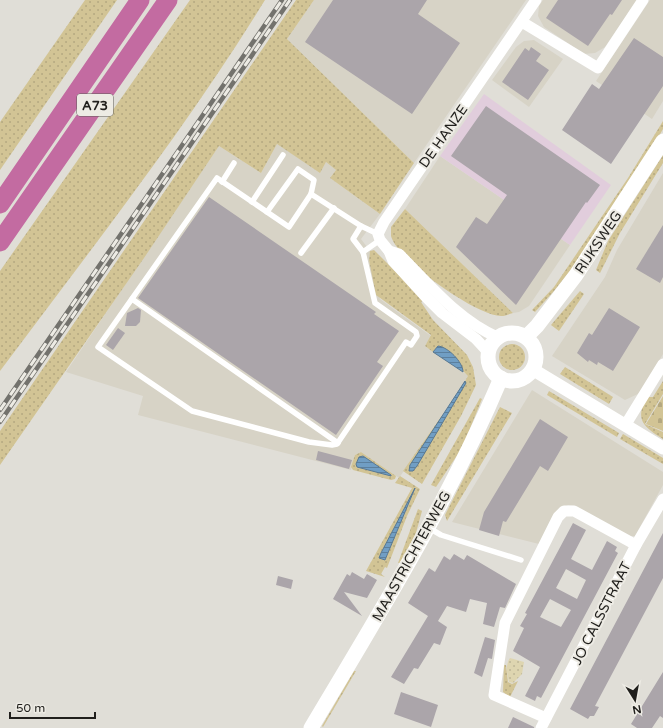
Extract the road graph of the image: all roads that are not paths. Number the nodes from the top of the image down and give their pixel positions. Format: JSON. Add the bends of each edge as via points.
{"nodes":[{"id":1,"x":140,"y":0,"type":"edge"},
{"id":2,"x":168,"y":0,"type":"edge"},
{"id":3,"x":536,"y":0,"type":"edge"},
{"id":4,"x":643,"y":0,"type":"edge"},
{"id":5,"x":522,"y":22,"type":"junction"},
{"id":6,"x":663,"y":141,"type":"edge"},
{"id":7,"x":283,"y":155,"type":"dead end"},
{"id":8,"x":234,"y":163,"type":"dead end"},
{"id":9,"x":222,"y":182,"type":"junction"},
{"id":10,"x":311,"y":194,"type":"junction"},
{"id":11,"x":252,"y":202,"type":"junction"},
{"id":12,"x":0,"y":204,"type":"edge"},
{"id":13,"x":334,"y":208,"type":"junction"},
{"id":14,"x":267,"y":212,"type":"junction"},
{"id":15,"x":361,"y":226,"type":"junction"},
{"id":16,"x":379,"y":237,"type":"junction"},
{"id":17,"x":0,"y":242,"type":"edge"},
{"id":18,"x":389,"y":251,"type":"junction"},
{"id":19,"x":363,"y":252,"type":"junction"},
{"id":20,"x":301,"y":253,"type":"dead end"},
{"id":21,"x":132,"y":299,"type":"junction"},
{"id":22,"x":497,"y":337,"type":"junction"},
{"id":23,"x":526,"y":337,"type":"junction"},
{"id":24,"x":488,"y":352,"type":"junction"},
{"id":25,"x":663,"y":364,"type":"edge"},
{"id":26,"x":532,"y":369,"type":"junction"},
{"id":27,"x":501,"y":378,"type":"junction"},
{"id":28,"x":626,"y":424,"type":"junction"},
{"id":29,"x":338,"y":443,"type":"junction"},
{"id":30,"x":663,"y":448,"type":"edge"},
{"id":31,"x":663,"y":499,"type":"edge"},
{"id":32,"x":428,"y":528,"type":"junction"},
{"id":33,"x":636,"y":545,"type":"junction"},
{"id":34,"x":521,"y":560,"type":"dead end"},
{"id":35,"x":544,"y":723,"type":"edge"},
{"id":36,"x":311,"y":728,"type":"edge"}],
"edges":[{"from":1,"to":12,"type":"highway","number":"A73"},
{"from":2,"to":17,"type":"highway","number":"A73"},
{"from":3,"to":5,"type":"street","name":"DE HANZE"},
{"from":4,"to":5,"type":"street","via":[[598,68]]},
{"from":5,"to":16,"type":"street","name":"DE HANZE","via":[[384,222]]},
{"from":6,"to":23,"type":"main road","name":"RIJKSWEG","via":[[594,249]]},
{"from":7,"to":11,"type":"lane"},
{"from":8,"to":9,"type":"lane"},
{"from":9,"to":11,"type":"lane"},
{"from":9,"to":21,"type":"lane","via":[[217,178]]},
{"from":10,"to":13,"type":"lane"},
{"from":10,"to":14,"type":"lane","via":[[289,227]]},
{"from":10,"to":14,"type":"lane","via":[[314,180],[298,169]]},
{"from":11,"to":14,"type":"lane"},
{"from":13,"to":15,"type":"lane"},
{"from":13,"to":20,"type":"lane"},
{"from":15,"to":16,"type":"lane"},
{"from":15,"to":19,"type":"lane","via":[[353,239]]},
{"from":16,"to":18,"type":"street"},
{"from":16,"to":19,"type":"lane"},
{"from":18,"to":22,"type":"street","via":[[398,254],[453,308],[482,331]]},
{"from":18,"to":24,"type":"street","via":[[393,261],[442,313],[476,339]]},
{"from":19,"to":29,"type":"lane","via":[[375,303],[416,332],[417,336],[411,345],[406,342]]},
{"from":21,"to":29,"type":"lane"},
{"from":21,"to":29,"type":"lane","via":[[98,347],[192,411],[309,442],[332,445]]},
{"from":22,"to":23,"type":"main road","via":[[511,333]]},
{"from":22,"to":24,"type":"main road"},
{"from":23,"to":26,"type":"main road","via":[[532,343],[535,352]]},
{"from":24,"to":27,"type":"main road","via":[[491,369]]},
{"from":25,"to":28,"type":"street"},
{"from":26,"to":27,"type":"main road","via":[[517,380]]},
{"from":26,"to":28,"type":"street"},
{"from":27,"to":32,"type":"main road","name":"MAASTRICHTERWEG","via":[[477,432]]},
{"from":28,"to":30,"type":"street"},
{"from":31,"to":33,"type":"street","name":"JO CALSSTRAAT"},
{"from":32,"to":34,"type":"lane","via":[[441,535]]},
{"from":32,"to":36,"type":"main road","name":"MAASTRICHTERWEG"},
{"from":33,"to":35,"type":"street","name":"JO CALSSTRAAT"},
{"from":33,"to":35,"type":"street","via":[[574,511],[564,511],[558,517],[505,623],[494,695]]}]}
